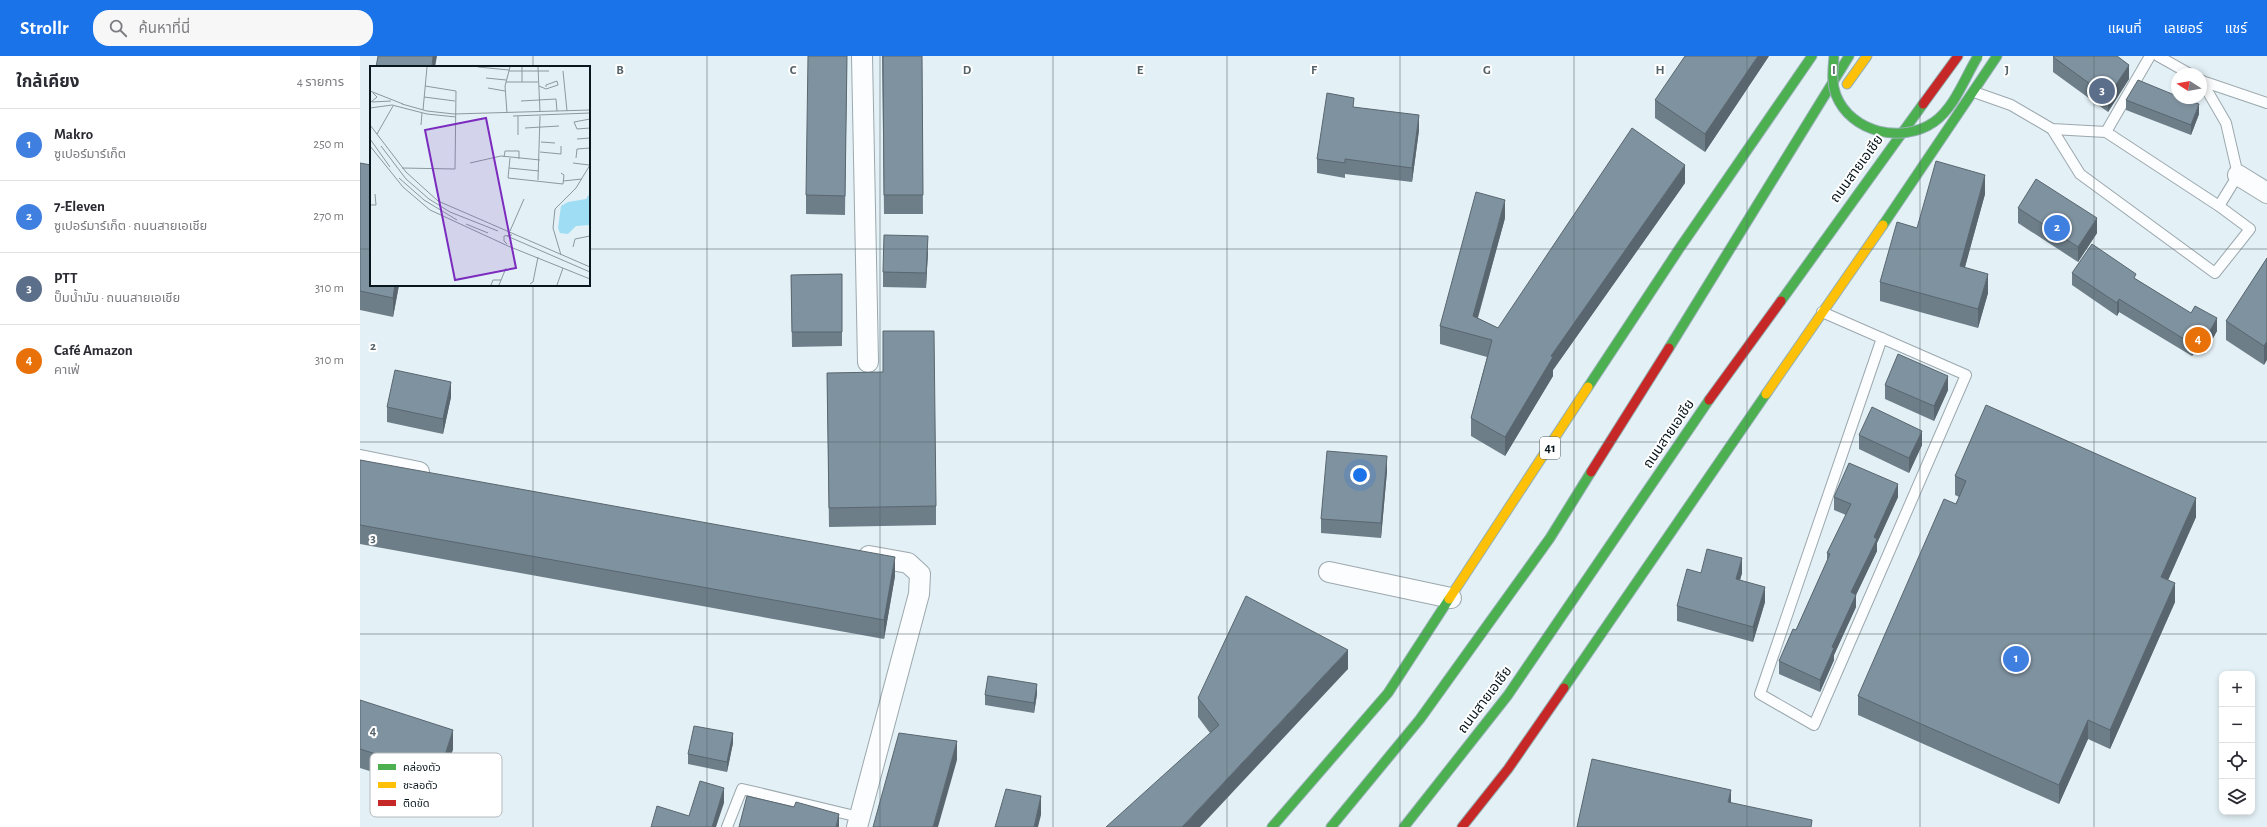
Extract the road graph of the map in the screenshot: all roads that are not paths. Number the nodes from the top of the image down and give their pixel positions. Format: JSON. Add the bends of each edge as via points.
{"nodes":[{"id":1,"x":862,"y":56,"type":"edge"},
{"id":2,"x":1812,"y":56,"type":"edge"},
{"id":3,"x":1834,"y":56,"type":"edge"},
{"id":4,"x":1849,"y":56,"type":"edge"},
{"id":5,"x":1867,"y":56,"type":"edge"},
{"id":6,"x":1950,"y":56,"type":"edge"},
{"id":7,"x":1958,"y":56,"type":"edge"},
{"id":8,"x":1978,"y":56,"type":"edge"},
{"id":9,"x":1997,"y":56,"type":"edge"},
{"id":10,"x":2150,"y":56,"type":"edge"},
{"id":11,"x":2158,"y":56,"type":"edge"},
{"id":12,"x":2179,"y":68,"type":"edge"},
{"id":13,"x":2207,"y":82,"type":"edge"},
{"id":14,"x":2207,"y":89,"type":"edge"},
{"id":15,"x":1974,"y":92,"type":"junction"},
{"id":16,"x":2267,"y":103,"type":"edge"},
{"id":17,"x":1831,"y":109,"type":"dead end"},
{"id":18,"x":1909,"y":121,"type":"junction"},
{"id":19,"x":2052,"y":129,"type":"junction"},
{"id":20,"x":2106,"y":132,"type":"junction"},
{"id":21,"x":1808,"y":141,"type":"dead end"},
{"id":22,"x":2238,"y":175,"type":"junction"},
{"id":23,"x":2267,"y":193,"type":"edge"},
{"id":24,"x":2219,"y":206,"type":"junction"},
{"id":25,"x":1713,"y":280,"type":"junction"},
{"id":26,"x":1822,"y":312,"type":"junction"},
{"id":27,"x":1882,"y":338,"type":"junction"},
{"id":28,"x":868,"y":362,"type":"dead end"},
{"id":29,"x":360,"y":460,"type":"edge"},
{"id":30,"x":438,"y":475,"type":"edge"},
{"id":31,"x":851,"y":555,"type":"edge"},
{"id":32,"x":1329,"y":572,"type":"dead end"},
{"id":33,"x":1451,"y":598,"type":"junction"},
{"id":34,"x":858,"y":822,"type":"edge"},
{"id":35,"x":727,"y":827,"type":"edge"},
{"id":36,"x":1272,"y":827,"type":"edge"},
{"id":37,"x":1330,"y":827,"type":"edge"},
{"id":38,"x":1404,"y":827,"type":"edge"},
{"id":39,"x":1462,"y":827,"type":"edge"}],
"edges":[{"from":1,"to":28,"type":"street"},
{"from":2,"to":33,"type":"highway","number":"41","via":[[1679,249]]},
{"from":3,"to":8,"type":"highway","bridge":true,"via":[[1833,84],[1843,107],[1851,117],[1866,127],[1885,134],[1898,135],[1923,128],[1944,113]]},
{"from":4,"to":25,"type":"highway"},
{"from":5,"to":17,"type":"highway"},
{"from":6,"to":18,"type":"highway"},
{"from":7,"to":18,"type":"highway","name":"ถนนสายเอเชีย"},
{"from":9,"to":15,"type":"highway"},
{"from":10,"to":20,"type":"lane"},
{"from":11,"to":12,"type":"lane"},
{"from":13,"to":16,"type":"lane"},
{"from":14,"to":22,"type":"lane","via":[[2226,123]]},
{"from":15,"to":19,"type":"lane","via":[[2011,105]]},
{"from":15,"to":26,"type":"highway"},
{"from":18,"to":38,"type":"highway","name":"ถนนสายเอเชีย","via":[[1716,390],[1508,695]]},
{"from":19,"to":20,"type":"lane"},
{"from":19,"to":24,"type":"lane","via":[[2080,174],[2215,273],[2250,229]]},
{"from":20,"to":24,"type":"lane"},
{"from":21,"to":25,"type":"highway"},
{"from":22,"to":23,"type":"street"},
{"from":22,"to":24,"type":"lane"},
{"from":25,"to":37,"type":"highway","via":[[1550,538],[1420,719]]},
{"from":26,"to":27,"type":"lane"},
{"from":26,"to":39,"type":"highway","via":[[1508,769]]},
{"from":27,"to":27,"type":"lane","via":[[1966,375],[1814,725],[1760,694]]},
{"from":29,"to":30,"type":"street"},
{"from":31,"to":34,"type":"street","via":[[908,562],[920,574],[919,594]]},
{"from":32,"to":33,"type":"street"},
{"from":33,"to":36,"type":"highway","number":"41","via":[[1388,693]]},
{"from":34,"to":35,"type":"lane","via":[[742,789]]}]}
